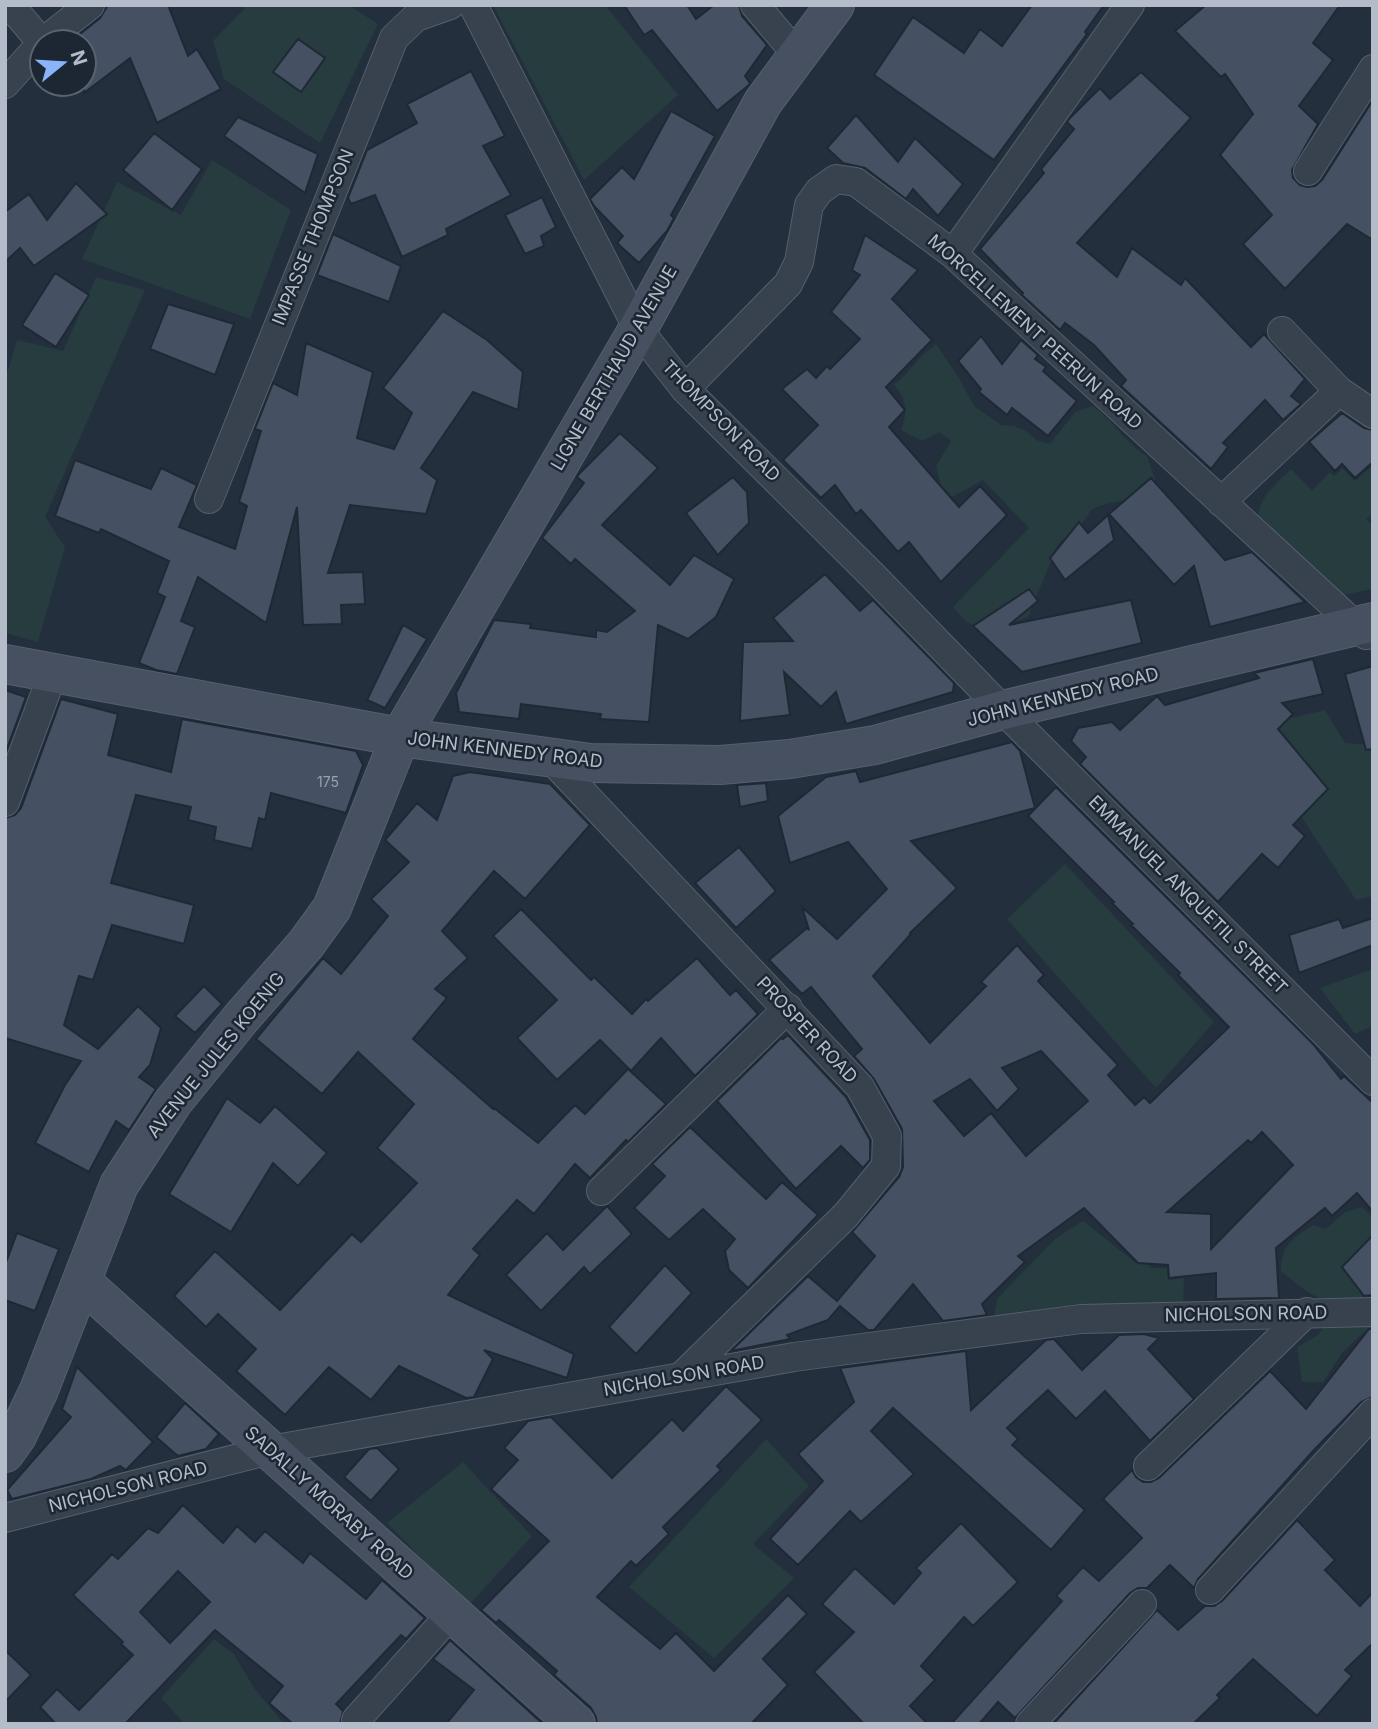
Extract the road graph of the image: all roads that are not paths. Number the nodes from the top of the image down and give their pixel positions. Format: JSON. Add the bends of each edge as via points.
{"nodes":[{"id":1,"x":10,"y":5,"type":"edge"},
{"id":2,"x":90,"y":5,"type":"edge"},
{"id":3,"x":450,"y":5,"type":"edge"},
{"id":4,"x":473,"y":5,"type":"edge"},
{"id":5,"x":755,"y":5,"type":"edge"},
{"id":6,"x":835,"y":5,"type":"edge"},
{"id":7,"x":1130,"y":5,"type":"edge"},
{"id":8,"x":29,"y":28,"type":"edge"},
{"id":9,"x":61,"y":28,"type":"edge"},
{"id":10,"x":798,"y":56,"type":"junction"},
{"id":11,"x":28,"y":59,"type":"edge"},
{"id":12,"x":1373,"y":69,"type":"edge"},
{"id":13,"x":5,"y":84,"type":"edge"},
{"id":14,"x":1308,"y":171,"type":"dead end"},
{"id":15,"x":954,"y":254,"type":"junction"},
{"id":16,"x":638,"y":329,"type":"junction"},
{"id":17,"x":1282,"y":331,"type":"dead end"},
{"id":18,"x":685,"y":390,"type":"junction"},
{"id":19,"x":1339,"y":391,"type":"junction"},
{"id":20,"x":1373,"y":414,"type":"edge"},
{"id":21,"x":209,"y":499,"type":"dead end"},
{"id":22,"x":1222,"y":502,"type":"junction"},
{"id":23,"x":1368,"y":630,"type":"edge"},
{"id":24,"x":5,"y":664,"type":"edge"},
{"id":25,"x":53,"y":673,"type":"junction"},
{"id":26,"x":1003,"y":710,"type":"junction"},
{"id":27,"x":400,"y":737,"type":"junction"},
{"id":28,"x":550,"y":758,"type":"junction"},
{"id":29,"x":5,"y":803,"type":"edge"},
{"id":30,"x":788,"y":1009,"type":"junction"},
{"id":31,"x":1373,"y":1081,"type":"edge"},
{"id":32,"x":601,"y":1191,"type":"dead end"},
{"id":33,"x":82,"y":1282,"type":"junction"},
{"id":34,"x":1373,"y":1311,"type":"edge"},
{"id":35,"x":1307,"y":1312,"type":"junction"},
{"id":36,"x":681,"y":1377,"type":"junction"},
{"id":37,"x":1373,"y":1413,"type":"edge"},
{"id":38,"x":270,"y":1450,"type":"junction"},
{"id":39,"x":5,"y":1453,"type":"edge"},
{"id":40,"x":1147,"y":1466,"type":"dead end"},
{"id":41,"x":5,"y":1518,"type":"edge"},
{"id":42,"x":1210,"y":1590,"type":"dead end"},
{"id":43,"x":1142,"y":1604,"type":"dead end"},
{"id":44,"x":452,"y":1613,"type":"junction"},
{"id":45,"x":356,"y":1720,"type":"dead end"},
{"id":46,"x":576,"y":1724,"type":"edge"},
{"id":47,"x":1030,"y":1724,"type":"edge"}],
"edges":[{"from":1,"to":8,"type":"street"},
{"from":2,"to":9,"type":"street"},
{"from":3,"to":21,"type":"street","name":"IMPASSE THOMPSON","via":[[416,17],[394,38]]},
{"from":4,"to":16,"type":"street","name":"THOMPSON ROAD"},
{"from":5,"to":10,"type":"street"},
{"from":6,"to":10,"type":"street","name":"LIGNE BERTHAUD AVENUE"},
{"from":7,"to":15,"type":"street"},
{"from":10,"to":16,"type":"street","name":"LIGNE BERTHAUD AVENUE","via":[[763,102]]},
{"from":11,"to":13,"type":"street"},
{"from":12,"to":14,"type":"street"},
{"from":15,"to":18,"type":"street","name":"MORCELLEMENT PEERUN ROAD","via":[[856,182],[836,179],[809,205],[799,262],[788,284]]},
{"from":15,"to":22,"type":"street","name":"MORCELLEMENT PEERUN ROAD"},
{"from":16,"to":18,"type":"street","name":"THOMPSON ROAD"},
{"from":16,"to":27,"type":"street","name":"LIGNE BERTHAUD AVENUE"},
{"from":17,"to":19,"type":"street"},
{"from":18,"to":26,"type":"street","name":"THOMPSON ROAD"},
{"from":19,"to":20,"type":"street"},
{"from":19,"to":22,"type":"street"},
{"from":22,"to":23,"type":"street","name":"MORCELLEMENT PEERUN ROAD"},
{"from":23,"to":26,"type":"street","name":"JOHN KENNEDY ROAD"},
{"from":24,"to":25,"type":"street","name":"JOHN KENNEDY ROAD"},
{"from":25,"to":27,"type":"street","name":"JOHN KENNEDY ROAD"},
{"from":25,"to":29,"type":"street"},
{"from":26,"to":28,"type":"street","name":"JOHN KENNEDY ROAD","via":[[875,745],[790,760],[720,765]]},
{"from":26,"to":31,"type":"street","name":"EMMANUEL ANQUETIL STREET"},
{"from":27,"to":28,"type":"street","name":"JOHN KENNEDY ROAD"},
{"from":27,"to":33,"type":"street","name":"AVENUE JULES KOENIG","via":[[332,908],[173,1102],[144,1145],[119,1185]]},
{"from":28,"to":30,"type":"street","name":"PROSPER ROAD"},
{"from":30,"to":32,"type":"street"},
{"from":30,"to":36,"type":"street","name":"PROSPER ROAD","via":[[860,1087],[887,1136],[886,1166],[846,1215]]},
{"from":33,"to":38,"type":"street","name":"SADALLY MORABY ROAD"},
{"from":33,"to":39,"type":"street","name":"AVENUE JULES KOENIG","via":[[18,1436]]},
{"from":34,"to":35,"type":"street","name":"NICHOLSON ROAD"},
{"from":35,"to":36,"type":"street","name":"NICHOLSON ROAD","via":[[1081,1319],[794,1357]]},
{"from":35,"to":40,"type":"street"},
{"from":36,"to":38,"type":"street","name":"NICHOLSON ROAD"},
{"from":37,"to":42,"type":"street"},
{"from":38,"to":41,"type":"street","name":"NICHOLSON ROAD"},
{"from":38,"to":44,"type":"street","name":"SADALLY MORABY ROAD"},
{"from":43,"to":47,"type":"street"},
{"from":44,"to":45,"type":"street"},
{"from":44,"to":46,"type":"street","name":"SADALLY MORABY ROAD"}]}
